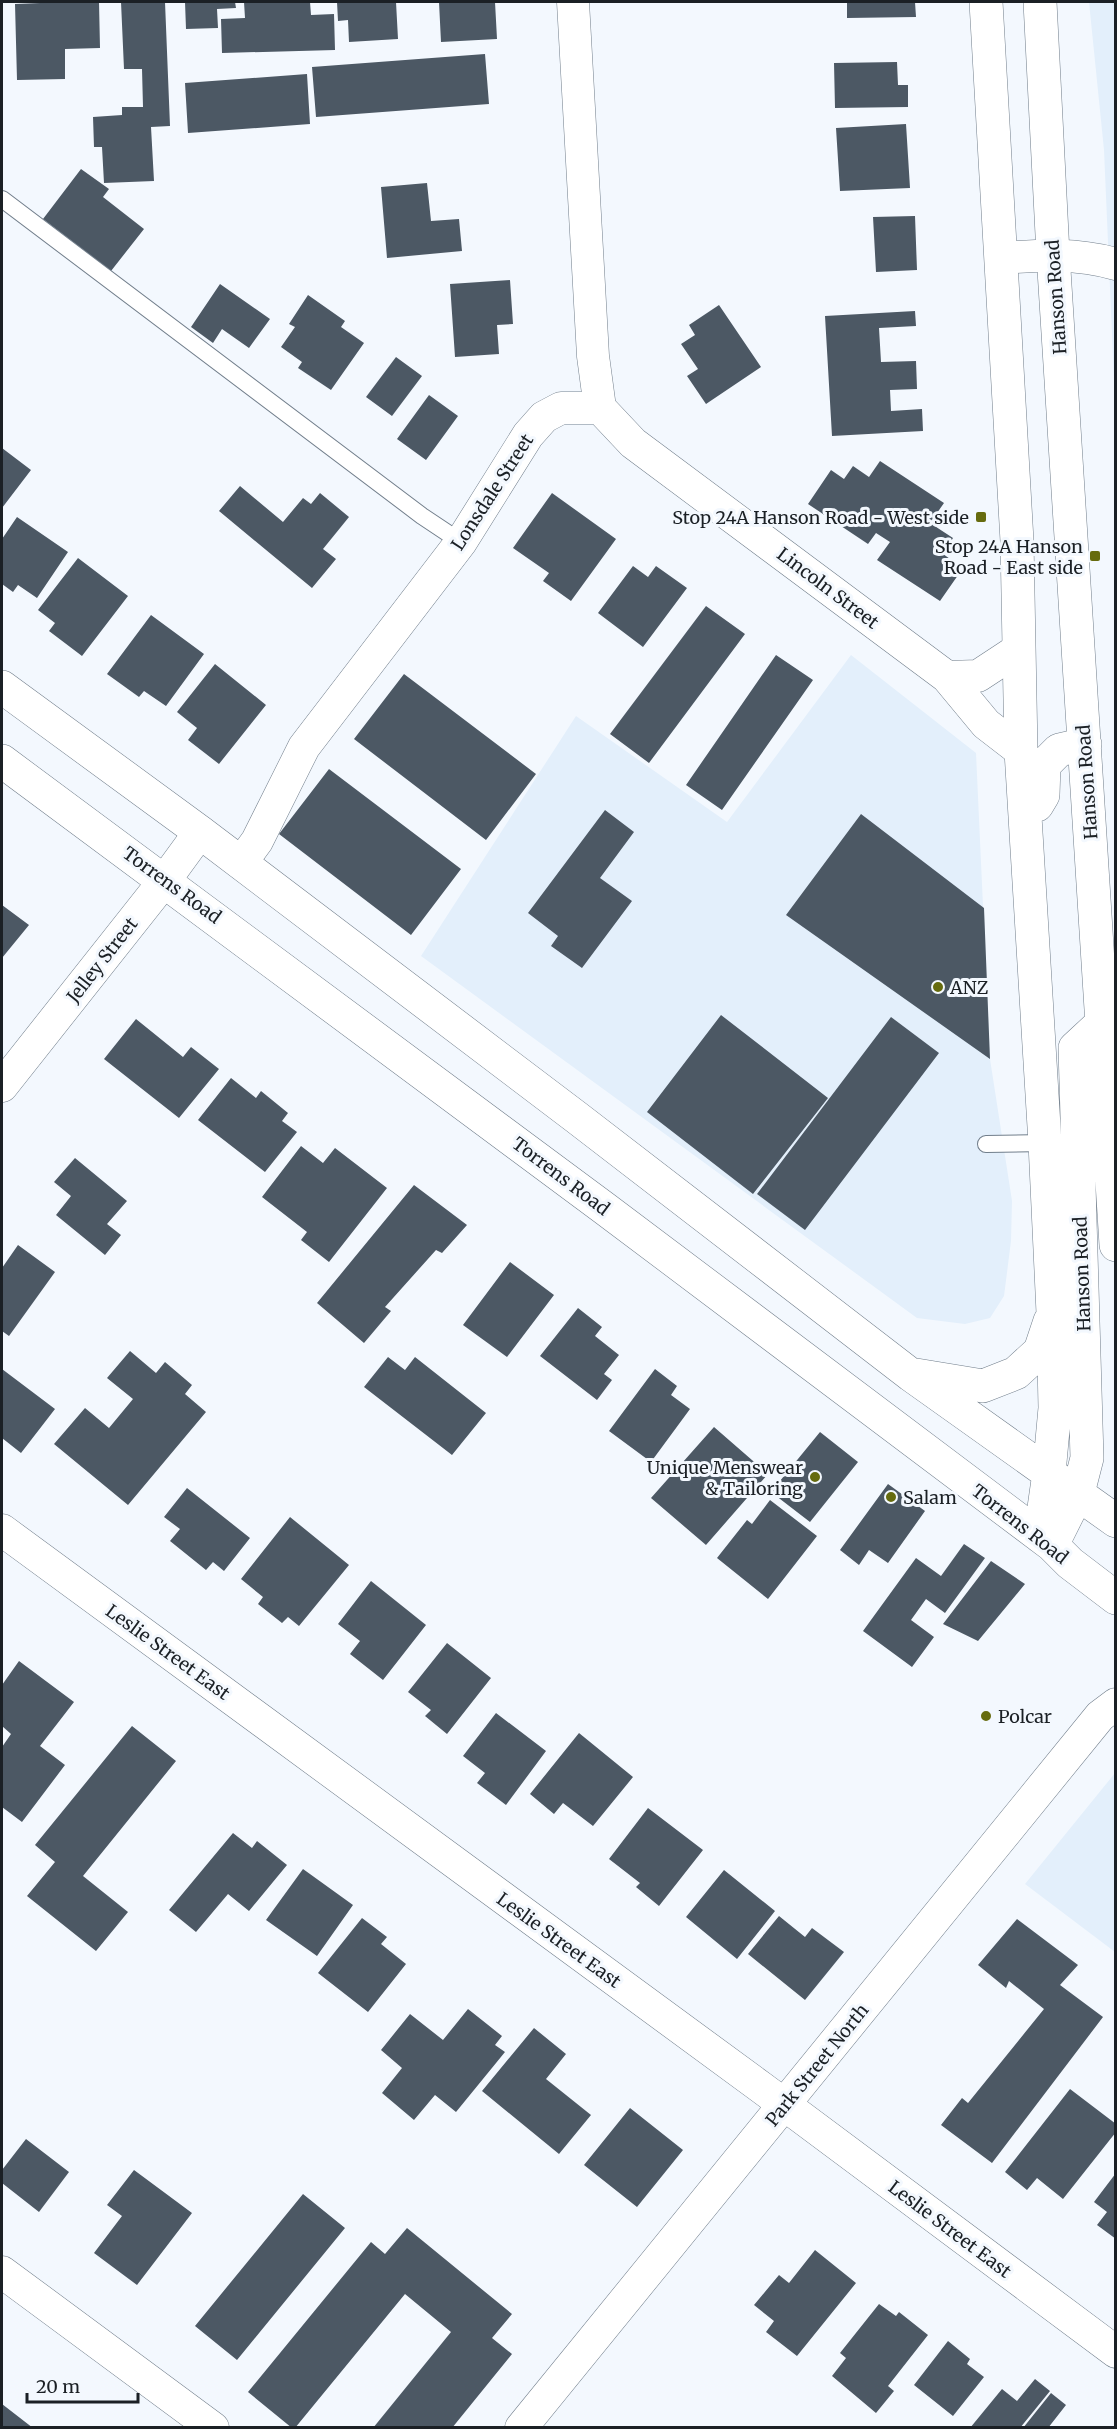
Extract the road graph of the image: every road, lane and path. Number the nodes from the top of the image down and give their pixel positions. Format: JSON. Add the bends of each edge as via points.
{"nodes":[{"id":1,"x":573,"y":2,"type":"edge"},
{"id":2,"x":986,"y":2,"type":"edge"},
{"id":3,"x":1040,"y":2,"type":"edge"},
{"id":4,"x":2,"y":199,"type":"edge"},
{"id":5,"x":1053,"y":254,"type":"junction"},
{"id":6,"x":1001,"y":258,"type":"junction"},
{"id":7,"x":1116,"y":264,"type":"edge"},
{"id":8,"x":600,"y":408,"type":"junction"},
{"id":9,"x":461,"y":542,"type":"junction"},
{"id":10,"x":1019,"y":649,"type":"junction"},
{"id":11,"x":947,"y":677,"type":"junction"},
{"id":12,"x":2,"y":687,"type":"edge"},
{"id":13,"x":1085,"y":744,"type":"junction"},
{"id":14,"x":1021,"y":751,"type":"junction"},
{"id":15,"x":2,"y":761,"type":"edge"},
{"id":16,"x":1025,"y":825,"type":"junction"},
{"id":17,"x":200,"y":832,"type":"junction"},
{"id":18,"x":241,"y":864,"type":"junction"},
{"id":19,"x":165,"y":880,"type":"junction"},
{"id":20,"x":1102,"y":1023,"type":"junction"},
{"id":21,"x":2,"y":1086,"type":"edge"},
{"id":22,"x":1045,"y":1143,"type":"junction"},
{"id":23,"x":986,"y":1144,"type":"dead end"},
{"id":24,"x":1116,"y":1245,"type":"edge"},
{"id":25,"x":1053,"y":1313,"type":"junction"},
{"id":26,"x":911,"y":1375,"type":"junction"},
{"id":27,"x":1049,"y":1473,"type":"junction"},
{"id":28,"x":1078,"y":1493,"type":"junction"},
{"id":29,"x":1116,"y":1521,"type":"edge"},
{"id":30,"x":2,"y":1530,"type":"edge"},
{"id":31,"x":1046,"y":1541,"type":"junction"},
{"id":32,"x":1116,"y":1598,"type":"edge"},
{"id":33,"x":1108,"y":1710,"type":"edge"},
{"id":34,"x":784,"y":2105,"type":"junction"},
{"id":35,"x":2,"y":2272,"type":"edge"},
{"id":36,"x":1116,"y":2352,"type":"edge"},
{"id":37,"x":213,"y":2427,"type":"edge"},
{"id":38,"x":520,"y":2427,"type":"edge"}],
"edges":[{"from":1,"to":8,"type":"street","via":[[593,356]]},
{"from":2,"to":6,"type":"main road","name":"Hanson Road"},
{"from":3,"to":5,"type":"main road","name":"Hanson Road"},
{"from":4,"to":9,"type":"lane"},
{"from":5,"to":6,"type":"street"},
{"from":5,"to":7,"type":"street"},
{"from":5,"to":13,"type":"main road","name":"Hanson Road"},
{"from":6,"to":10,"type":"main road","name":"Hanson Road"},
{"from":8,"to":9,"type":"street","name":"Lonsdale Street","via":[[561,408],[544,417],[528,435]]},
{"from":8,"to":11,"type":"street","name":"Lincoln Street","via":[[633,443]]},
{"from":9,"to":18,"type":"street","name":"Lonsdale Street","via":[[304,747],[257,841]]},
{"from":10,"to":11,"type":"street","via":[[978,676]]},
{"from":10,"to":14,"type":"main road","name":"Hanson Road"},
{"from":11,"to":14,"type":"street","name":"Lincoln Street","via":[[986,724]]},
{"from":12,"to":17,"type":"main road"},
{"from":13,"to":16,"type":"main road","via":[[1059,750],[1044,765],[1043,795]]},
{"from":13,"to":20,"type":"main road","name":"Hanson Road"},
{"from":14,"to":16,"type":"main road","name":"Hanson Road"},
{"from":15,"to":19,"type":"main road","name":"Torrens Road"},
{"from":16,"to":22,"type":"main road","name":"Hanson Road"},
{"from":17,"to":18,"type":"main road"},
{"from":17,"to":19,"type":"street","name":"Jelley Street"},
{"from":18,"to":26,"type":"main road"},
{"from":19,"to":21,"type":"street","name":"Jelley Street"},
{"from":19,"to":31,"type":"main road","name":"Torrens Road"},
{"from":20,"to":24,"type":"main road"},
{"from":20,"to":28,"type":"main road","name":"Hanson Road","via":[[1075,1048],[1087,1401],[1087,1458]]},
{"from":22,"to":23,"type":"lane"},
{"from":22,"to":25,"type":"main road","name":"Hanson Road"},
{"from":25,"to":26,"type":"main road","via":[[1040,1351],[1016,1373],[983,1386]]},
{"from":25,"to":27,"type":"main road","name":"Hanson Road","via":[[1055,1408]]},
{"from":26,"to":27,"type":"main road"},
{"from":27,"to":28,"type":"main road"},
{"from":27,"to":31,"type":"main road","name":"Hanson Road"},
{"from":28,"to":29,"type":"main road"},
{"from":28,"to":31,"type":"main road","name":"Hanson Road"},
{"from":30,"to":34,"type":"street","name":"Leslie Street East"},
{"from":31,"to":32,"type":"main road","name":"Torrens Road"},
{"from":33,"to":34,"type":"street","name":"Park Street North"},
{"from":34,"to":36,"type":"street","name":"Leslie Street East"},
{"from":34,"to":38,"type":"street","name":"Park Street North"},
{"from":35,"to":37,"type":"street"}]}
